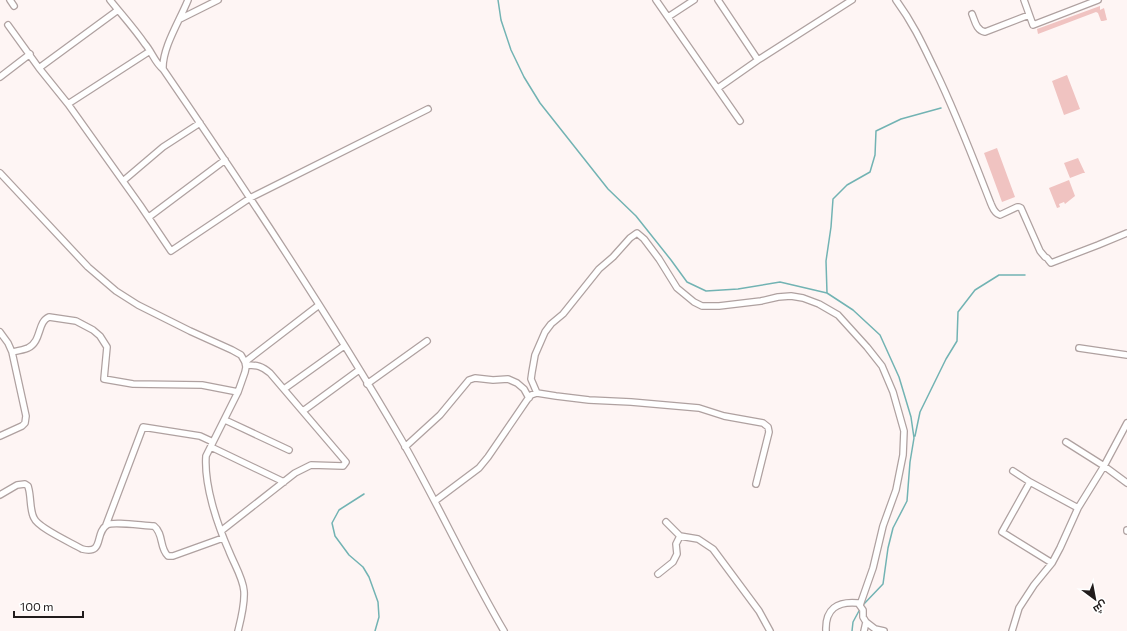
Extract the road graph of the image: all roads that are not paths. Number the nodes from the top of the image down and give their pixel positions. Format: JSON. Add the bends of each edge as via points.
{"nodes":[{"id":1,"x":10,"y":0,"type":"edge"},
{"id":2,"x":110,"y":0,"type":"edge"},
{"id":3,"x":188,"y":0,"type":"edge"},
{"id":4,"x":218,"y":0,"type":"edge"},
{"id":5,"x":656,"y":0,"type":"edge"},
{"id":6,"x":694,"y":0,"type":"edge"},
{"id":7,"x":718,"y":0,"type":"edge"},
{"id":8,"x":852,"y":0,"type":"edge"},
{"id":9,"x":896,"y":0,"type":"edge"},
{"id":10,"x":1024,"y":0,"type":"edge"},
{"id":11,"x":1098,"y":0,"type":"edge"},
{"id":12,"x":14,"y":6,"type":"dead end"},
{"id":13,"x":118,"y":10,"type":"junction"},
{"id":14,"x":972,"y":14,"type":"dead end"},
{"id":15,"x":1029,"y":15,"type":"junction"},
{"id":16,"x":668,"y":17,"type":"junction"},
{"id":17,"x":180,"y":19,"type":"junction"},
{"id":18,"x":8,"y":25,"type":"dead end"},
{"id":19,"x":150,"y":50,"type":"junction"},
{"id":20,"x":30,"y":54,"type":"junction"},
{"id":21,"x":758,"y":60,"type":"junction"},
{"id":22,"x":39,"y":68,"type":"junction"},
{"id":23,"x":163,"y":70,"type":"junction"},
{"id":24,"x":0,"y":77,"type":"edge"},
{"id":25,"x":718,"y":88,"type":"junction"},
{"id":26,"x":68,"y":104,"type":"junction"},
{"id":27,"x":428,"y":109,"type":"dead end"},
{"id":28,"x":740,"y":121,"type":"dead end"},
{"id":29,"x":200,"y":123,"type":"junction"},
{"id":30,"x":225,"y":160,"type":"junction"},
{"id":31,"x":0,"y":172,"type":"edge"},
{"id":32,"x":123,"y":181,"type":"junction"},
{"id":33,"x":250,"y":198,"type":"junction"},
{"id":34,"x":148,"y":217,"type":"junction"},
{"id":35,"x":1127,"y":233,"type":"edge"},
{"id":36,"x":319,"y":305,"type":"junction"},
{"id":37,"x":0,"y":332,"type":"edge"},
{"id":38,"x":427,"y":341,"type":"dead end"},
{"id":39,"x":344,"y":346,"type":"junction"},
{"id":40,"x":1079,"y":348,"type":"dead end"},
{"id":41,"x":12,"y":352,"type":"junction"},
{"id":42,"x":1127,"y":355,"type":"edge"},
{"id":43,"x":246,"y":364,"type":"junction"},
{"id":44,"x":359,"y":370,"type":"junction"},
{"id":45,"x":367,"y":384,"type":"junction"},
{"id":46,"x":284,"y":389,"type":"junction"},
{"id":47,"x":238,"y":392,"type":"junction"},
{"id":48,"x":537,"y":393,"type":"junction"},
{"id":49,"x":529,"y":398,"type":"junction"},
{"id":50,"x":303,"y":410,"type":"junction"},
{"id":51,"x":225,"y":420,"type":"junction"},
{"id":52,"x":1127,"y":423,"type":"edge"},
{"id":53,"x":0,"y":436,"type":"edge"},
{"id":54,"x":1066,"y":442,"type":"dead end"},
{"id":55,"x":212,"y":444,"type":"junction"},
{"id":56,"x":405,"y":447,"type":"junction"},
{"id":57,"x":289,"y":450,"type":"dead end"},
{"id":58,"x":1104,"y":466,"type":"junction"},
{"id":59,"x":1014,"y":471,"type":"dead end"},
{"id":60,"x":284,"y":482,"type":"junction"},
{"id":61,"x":1030,"y":482,"type":"junction"},
{"id":62,"x":1127,"y":482,"type":"edge"},
{"id":63,"x":756,"y":484,"type":"dead end"},
{"id":64,"x":0,"y":496,"type":"edge"},
{"id":65,"x":435,"y":501,"type":"junction"},
{"id":66,"x":1078,"y":508,"type":"junction"},
{"id":67,"x":666,"y":522,"type":"dead end"},
{"id":68,"x":106,"y":525,"type":"junction"},
{"id":69,"x":221,"y":532,"type":"junction"},
{"id":70,"x":680,"y":536,"type":"junction"},
{"id":71,"x":223,"y":538,"type":"junction"},
{"id":72,"x":1052,"y":563,"type":"junction"},
{"id":73,"x":658,"y":574,"type":"dead end"},
{"id":74,"x":859,"y":604,"type":"junction"},
{"id":75,"x":866,"y":622,"type":"junction"},
{"id":76,"x":238,"y":631,"type":"edge"},
{"id":77,"x":504,"y":631,"type":"edge"},
{"id":78,"x":770,"y":631,"type":"edge"},
{"id":79,"x":826,"y":631,"type":"edge"},
{"id":80,"x":864,"y":631,"type":"edge"},
{"id":81,"x":884,"y":631,"type":"edge"},
{"id":82,"x":1012,"y":631,"type":"edge"}],
"edges":[{"from":1,"to":12,"type":"street"},
{"from":2,"to":13,"type":"street"},
{"from":3,"to":17,"type":"street"},
{"from":4,"to":17,"type":"street"},
{"from":5,"to":16,"type":"street"},
{"from":6,"to":16,"type":"street"},
{"from":7,"to":21,"type":"street"},
{"from":8,"to":21,"type":"street"},
{"from":9,"to":35,"type":"street","via":[[919,35],[997,214],[1021,208],[1040,251],[1051,263]]},
{"from":10,"to":15,"type":"street"},
{"from":11,"to":15,"type":"street","via":[[1033,25]]},
{"from":13,"to":19,"type":"street"},
{"from":13,"to":22,"type":"street"},
{"from":14,"to":15,"type":"street","via":[[978,28],[985,32]]},
{"from":16,"to":25,"type":"street"},
{"from":17,"to":23,"type":"street","via":[[163,58]]},
{"from":18,"to":20,"type":"street"},
{"from":19,"to":23,"type":"street","via":[[157,65]]},
{"from":19,"to":26,"type":"street"},
{"from":20,"to":22,"type":"street"},
{"from":20,"to":24,"type":"street"},
{"from":21,"to":25,"type":"street"},
{"from":22,"to":26,"type":"street"},
{"from":23,"to":29,"type":"street"},
{"from":25,"to":28,"type":"street"},
{"from":26,"to":32,"type":"street"},
{"from":27,"to":33,"type":"street"},
{"from":29,"to":30,"type":"street"},
{"from":29,"to":32,"type":"street","via":[[163,147]]},
{"from":30,"to":33,"type":"street"},
{"from":30,"to":34,"type":"street"},
{"from":31,"to":43,"type":"street","via":[[88,268],[116,291],[241,355]]},
{"from":32,"to":34,"type":"street"},
{"from":33,"to":34,"type":"street","via":[[171,251]]},
{"from":33,"to":36,"type":"street"},
{"from":36,"to":39,"type":"street"},
{"from":36,"to":43,"type":"street"},
{"from":37,"to":41,"type":"street"},
{"from":38,"to":45,"type":"street"},
{"from":39,"to":44,"type":"street"},
{"from":39,"to":46,"type":"street"},
{"from":40,"to":42,"type":"street"},
{"from":41,"to":47,"type":"street","via":[[28,348],[34,342],[46,318],[76,321],[93,330],[107,347],[104,379],[133,384],[202,385]]},
{"from":41,"to":53,"type":"street","via":[[26,420],[22,426]]},
{"from":43,"to":46,"type":"street","via":[[263,367]]},
{"from":43,"to":47,"type":"street"},
{"from":44,"to":45,"type":"street"},
{"from":44,"to":50,"type":"street"},
{"from":45,"to":56,"type":"street"},
{"from":46,"to":50,"type":"street"},
{"from":47,"to":51,"type":"street"},
{"from":48,"to":49,"type":"street"},
{"from":48,"to":63,"type":"street","via":[[588,400],[700,408],[724,416],[763,423],[769,432]]},
{"from":48,"to":74,"type":"street","via":[[531,379],[535,355],[545,332],[599,269],[637,234],[660,259],[677,288],[702,306],[761,302],[791,296],[820,304],[838,315],[882,366],[893,392],[904,431],[896,490]]},
{"from":49,"to":56,"type":"street","via":[[524,389],[508,380],[469,380],[440,415]]},
{"from":49,"to":65,"type":"street","via":[[479,468]]},
{"from":50,"to":60,"type":"street","via":[[346,462],[343,466],[311,465]]},
{"from":51,"to":55,"type":"street"},
{"from":51,"to":57,"type":"street"},
{"from":52,"to":58,"type":"street"},
{"from":54,"to":58,"type":"street"},
{"from":55,"to":60,"type":"street"},
{"from":55,"to":68,"type":"street","via":[[200,436],[143,427]]},
{"from":55,"to":69,"type":"street","via":[[206,456],[206,474]]},
{"from":56,"to":65,"type":"street"},
{"from":58,"to":62,"type":"street"},
{"from":58,"to":66,"type":"street"},
{"from":59,"to":61,"type":"street"},
{"from":60,"to":69,"type":"street"},
{"from":61,"to":66,"type":"street"},
{"from":61,"to":72,"type":"street","via":[[1002,532]]},
{"from":64,"to":68,"type":"street","via":[[18,485],[25,484],[28,486],[35,520],[46,529],[88,551],[96,547]]},
{"from":65,"to":77,"type":"street"},
{"from":66,"to":72,"type":"street"},
{"from":67,"to":70,"type":"street"},
{"from":68,"to":71,"type":"street","via":[[115,523],[154,526],[160,533],[162,548],[168,556]]},
{"from":69,"to":71,"type":"street"},
{"from":70,"to":73,"type":"street","via":[[673,562]]},
{"from":70,"to":78,"type":"street","via":[[698,539],[713,549],[759,611]]},
{"from":71,"to":76,"type":"street","via":[[244,592]]},
{"from":72,"to":82,"type":"street","via":[[1019,608]]},
{"from":74,"to":75,"type":"street"},
{"from":74,"to":79,"type":"street","via":[[846,603],[835,606],[828,612]]},
{"from":75,"to":80,"type":"street"},
{"from":75,"to":81,"type":"street","via":[[875,629]]}]}
